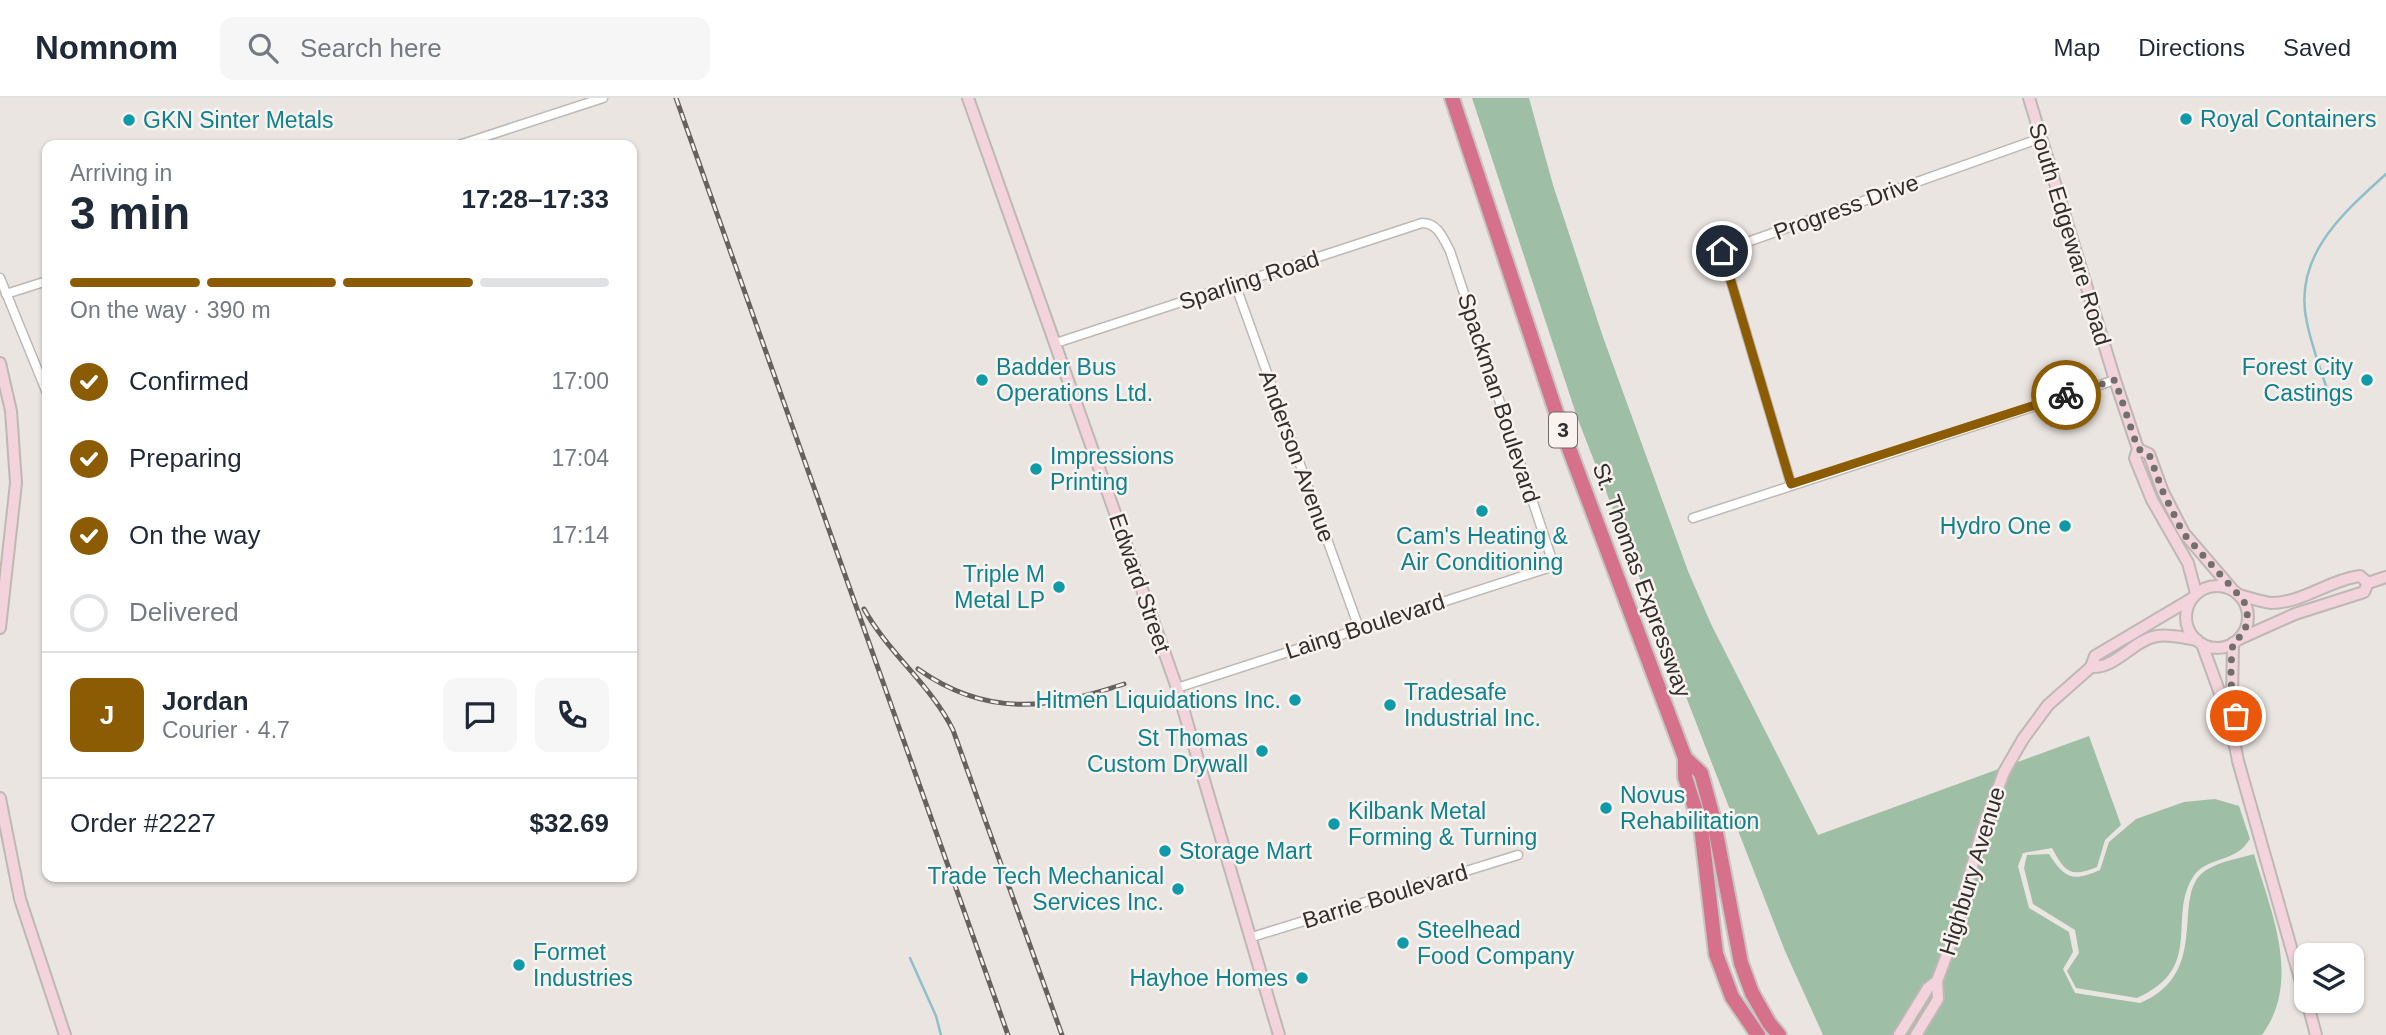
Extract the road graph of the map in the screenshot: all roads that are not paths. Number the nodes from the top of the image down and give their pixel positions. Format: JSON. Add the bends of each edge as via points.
{"nodes":[{"id":1,"x":603,"y":98,"type":"edge"},
{"id":2,"x":968,"y":98,"type":"edge"},
{"id":3,"x":1452,"y":98,"type":"edge"},
{"id":4,"x":2029,"y":98,"type":"edge"},
{"id":5,"x":2041,"y":138,"type":"junction"},
{"id":6,"x":474,"y":140,"type":"edge"},
{"id":7,"x":1440,"y":231,"type":"joint"},
{"id":8,"x":0,"y":278,"type":"edge"},
{"id":9,"x":42,"y":283,"type":"edge"},
{"id":10,"x":1235,"y":284,"type":"junction"},
{"id":11,"x":6,"y":295,"type":"junction"},
{"id":12,"x":1056,"y":343,"type":"junction"},
{"id":13,"x":0,"y":363,"type":"edge"},
{"id":14,"x":2115,"y":380,"type":"junction"},
{"id":15,"x":42,"y":382,"type":"edge"},
{"id":16,"x":2138,"y":449,"type":"junction"},
{"id":17,"x":1791,"y":484,"type":"junction"},
{"id":18,"x":1693,"y":518,"type":"dead end"},
{"id":19,"x":1554,"y":566,"type":"joint"},
{"id":20,"x":2386,"y":577,"type":"edge"},
{"id":21,"x":2368,"y":583,"type":"junction"},
{"id":22,"x":2236,"y":592,"type":"junction"},
{"id":23,"x":2193,"y":596,"type":"junction"},
{"id":24,"x":0,"y":628,"type":"edge"},
{"id":25,"x":1359,"y":628,"type":"junction"},
{"id":26,"x":2199,"y":642,"type":"junction"},
{"id":27,"x":2235,"y":642,"type":"junction"},
{"id":28,"x":2091,"y":667,"type":"junction"},
{"id":29,"x":1177,"y":688,"type":"junction"},
{"id":30,"x":1685,"y":758,"type":"junction"},
{"id":31,"x":2242,"y":768,"type":"junction"},
{"id":32,"x":0,"y":798,"type":"edge"},
{"id":33,"x":1518,"y":855,"type":"dead end"},
{"id":34,"x":1252,"y":937,"type":"junction"},
{"id":35,"x":2294,"y":954,"type":"edge"},
{"id":36,"x":1937,"y":981,"type":"junction"},
{"id":37,"x":2310,"y":1013,"type":"edge"},
{"id":38,"x":65,"y":1035,"type":"edge"},
{"id":39,"x":1279,"y":1035,"type":"edge"},
{"id":40,"x":1758,"y":1035,"type":"edge"},
{"id":41,"x":1779,"y":1035,"type":"edge"},
{"id":42,"x":1899,"y":1035,"type":"edge"},
{"id":43,"x":1916,"y":1035,"type":"edge"},
{"id":44,"x":2316,"y":1035,"type":"edge"}],
"edges":[{"from":1,"to":6,"type":"street"},
{"from":2,"to":12,"type":"main road","name":"Edward Street"},
{"from":3,"to":30,"type":"highway","name":"St. Thomas Expressway","number":"3","via":[[1561,427]]},
{"from":4,"to":5,"type":"main road","name":"South Edgeware Road"},
{"from":5,"to":14,"type":"main road","name":"South Edgeware Road"},
{"from":5,"to":17,"type":"street","name":"Progress Drive","via":[[1722,251]]},
{"from":7,"to":10,"type":"street","name":"Sparling Road","via":[[1422,223]]},
{"from":7,"to":19,"type":"street","name":"Spackman Boulevard"},
{"from":8,"to":11,"type":"street"},
{"from":9,"to":11,"type":"street"},
{"from":10,"to":12,"type":"street","name":"Sparling Road"},
{"from":10,"to":25,"type":"street","name":"Anderson Avenue"},
{"from":11,"to":15,"type":"street"},
{"from":12,"to":29,"type":"main road","name":"Edward Street"},
{"from":13,"to":24,"type":"main road","via":[[15,448],[14,516]]},
{"from":14,"to":16,"type":"main road","name":"South Edgeware Road"},
{"from":14,"to":17,"type":"street"},
{"from":16,"to":22,"type":"main road","name":"South Edgeware Road","via":[[2149,454],[2183,533]]},
{"from":16,"to":23,"type":"main road","name":"South Edgeware Road","via":[[2135,458],[2142,478],[2188,563]]},
{"from":17,"to":18,"type":"street"},
{"from":19,"to":25,"type":"street","name":"Laing Boulevard"},
{"from":20,"to":21,"type":"main road"},
{"from":21,"to":22,"type":"main road","via":[[2360,576],[2349,578],[2305,596],[2272,603]]},
{"from":21,"to":27,"type":"main road","via":[[2364,592],[2295,614]]},
{"from":22,"to":23,"type":"main road","via":[[2214,585]]},
{"from":22,"to":27,"type":"main road","via":[[2248,618]]},
{"from":23,"to":26,"type":"main road","via":[[2187,625]]},
{"from":23,"to":28,"type":"main road","name":"Highbury Avenue","via":[[2095,656]]},
{"from":25,"to":29,"type":"street","name":"Laing Boulevard"},
{"from":26,"to":27,"type":"main road","via":[[2217,648]]},
{"from":26,"to":28,"type":"main road","name":"Highbury Avenue","via":[[2158,636],[2101,668]]},
{"from":26,"to":31,"type":"main road","via":[[2230,721]]},
{"from":27,"to":31,"type":"main road","via":[[2232,701],[2245,760]]},
{"from":28,"to":36,"type":"main road","name":"Highbury Avenue","via":[[2048,705],[2004,772]]},
{"from":29,"to":34,"type":"main road","name":"Edward Street"},
{"from":30,"to":40,"type":"highway","name":"St. Thomas Expressway","number":"3","via":[[1685,777],[1701,827],[1716,954],[1732,997]]},
{"from":30,"to":41,"type":"highway","name":"St. Thomas Expressway","number":"3","via":[[1701,773],[1741,963],[1758,1003]]},
{"from":31,"to":35,"type":"main road"},
{"from":32,"to":38,"type":"main road","via":[[20,899]]},
{"from":33,"to":34,"type":"street","name":"Barrie Boulevard"},
{"from":34,"to":39,"type":"main road","name":"Edward Street"},
{"from":36,"to":42,"type":"main road","name":"Highbury Avenue"},
{"from":36,"to":43,"type":"main road","name":"Highbury Avenue","via":[[1938,999]]},
{"from":37,"to":44,"type":"main road"}]}
